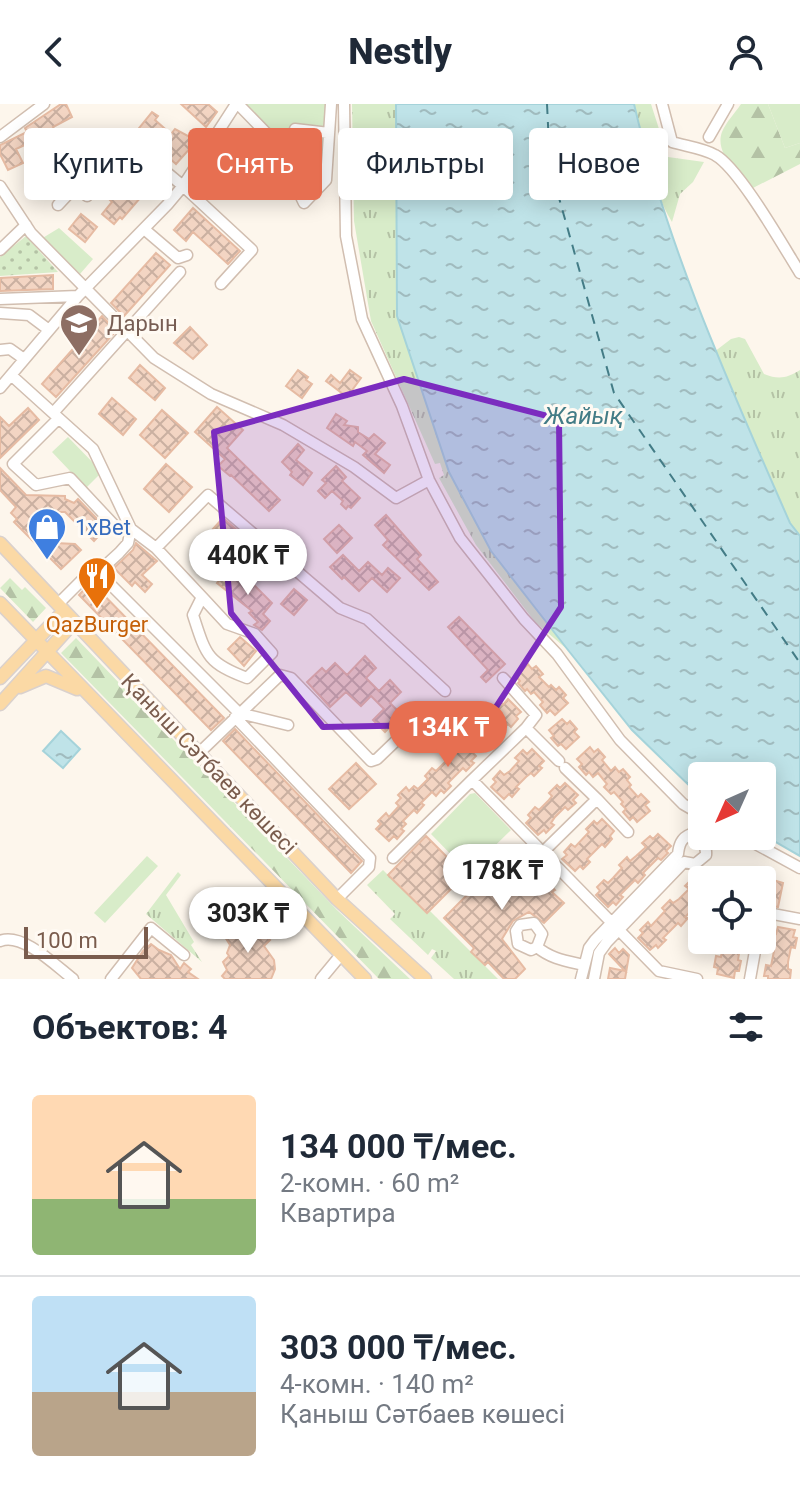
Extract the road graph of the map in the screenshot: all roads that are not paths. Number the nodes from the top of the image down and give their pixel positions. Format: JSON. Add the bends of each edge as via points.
{"nodes":[{"id":1,"x":44,"y":104,"type":"edge"},
{"id":2,"x":237,"y":104,"type":"edge"},
{"id":3,"x":331,"y":104,"type":"edge"},
{"id":4,"x":344,"y":104,"type":"edge"},
{"id":5,"x":662,"y":104,"type":"edge"},
{"id":6,"x":728,"y":104,"type":"edge"},
{"id":7,"x":322,"y":132,"type":"edge"},
{"id":8,"x":329,"y":133,"type":"junction"},
{"id":9,"x":0,"y":137,"type":"edge"},
{"id":10,"x":709,"y":137,"type":"dead end"},
{"id":11,"x":172,"y":177,"type":"edge"},
{"id":12,"x":0,"y":186,"type":"edge"},
{"id":13,"x":183,"y":186,"type":"junction"},
{"id":14,"x":63,"y":200,"type":"edge"},
{"id":15,"x":58,"y":205,"type":"dead end"},
{"id":16,"x":26,"y":225,"type":"junction"},
{"id":17,"x":144,"y":229,"type":"junction"},
{"id":18,"x":0,"y":250,"type":"edge"},
{"id":19,"x":187,"y":255,"type":"dead end"},
{"id":20,"x":180,"y":272,"type":"dead end"},
{"id":21,"x":800,"y":273,"type":"edge"},
{"id":22,"x":221,"y":284,"type":"dead end"},
{"id":23,"x":81,"y":293,"type":"junction"},
{"id":24,"x":0,"y":299,"type":"edge"},
{"id":25,"x":0,"y":313,"type":"edge"},
{"id":26,"x":49,"y":330,"type":"junction"},
{"id":27,"x":127,"y":330,"type":"junction"},
{"id":28,"x":0,"y":350,"type":"edge"},
{"id":29,"x":24,"y":359,"type":"junction"},
{"id":30,"x":11,"y":375,"type":"junction"},
{"id":31,"x":0,"y":388,"type":"edge"},
{"id":32,"x":56,"y":416,"type":"junction"},
{"id":33,"x":429,"y":480,"type":"junction"},
{"id":34,"x":131,"y":529,"type":"junction"},
{"id":35,"x":0,"y":543,"type":"edge"},
{"id":36,"x":156,"y":548,"type":"junction"},
{"id":37,"x":94,"y":568,"type":"junction"},
{"id":38,"x":202,"y":597,"type":"junction"},
{"id":39,"x":0,"y":603,"type":"edge"},
{"id":40,"x":61,"y":607,"type":"junction"},
{"id":41,"x":74,"y":622,"type":"junction"},
{"id":42,"x":35,"y":639,"type":"junction"},
{"id":43,"x":46,"y":651,"type":"junction"},
{"id":44,"x":0,"y":678,"type":"edge"},
{"id":45,"x":503,"y":678,"type":"dead end"},
{"id":46,"x":445,"y":691,"type":"dead end"},
{"id":47,"x":11,"y":692,"type":"junction"},
{"id":48,"x":89,"y":695,"type":"junction"},
{"id":49,"x":0,"y":704,"type":"edge"},
{"id":50,"x":237,"y":715,"type":"junction"},
{"id":51,"x":288,"y":725,"type":"dead end"},
{"id":52,"x":526,"y":728,"type":"junction"},
{"id":53,"x":401,"y":736,"type":"dead end"},
{"id":54,"x":198,"y":754,"type":"junction"},
{"id":55,"x":472,"y":780,"type":"junction"},
{"id":56,"x":597,"y":799,"type":"junction"},
{"id":57,"x":688,"y":807,"type":"edge"},
{"id":58,"x":628,"y":832,"type":"dead end"},
{"id":59,"x":767,"y":850,"type":"edge"},
{"id":60,"x":543,"y":852,"type":"junction"},
{"id":61,"x":393,"y":858,"type":"dead end"},
{"id":62,"x":800,"y":868,"type":"edge"},
{"id":63,"x":337,"y":899,"type":"junction"},
{"id":64,"x":776,"y":915,"type":"edge"},
{"id":65,"x":800,"y":919,"type":"edge"},
{"id":66,"x":615,"y":927,"type":"junction"},
{"id":67,"x":0,"y":941,"type":"edge"},
{"id":68,"x":537,"y":947,"type":"dead end"},
{"id":69,"x":754,"y":954,"type":"edge"},
{"id":70,"x":184,"y":955,"type":"dead end"},
{"id":71,"x":340,"y":956,"type":"junction"},
{"id":72,"x":584,"y":965,"type":"junction"},
{"id":73,"x":73,"y":979,"type":"edge"},
{"id":74,"x":111,"y":979,"type":"edge"},
{"id":75,"x":321,"y":979,"type":"edge"},
{"id":76,"x":365,"y":979,"type":"edge"},
{"id":77,"x":425,"y":979,"type":"edge"},
{"id":78,"x":581,"y":979,"type":"edge"},
{"id":79,"x":594,"y":979,"type":"edge"},
{"id":80,"x":697,"y":979,"type":"edge"},
{"id":81,"x":750,"y":979,"type":"edge"}],
"edges":[{"from":1,"to":9,"type":"street"},
{"from":2,"to":8,"type":"street","via":[[275,142],[304,203],[326,180]]},
{"from":2,"to":13,"type":"street"},
{"from":3,"to":8,"type":"street"},
{"from":4,"to":33,"type":"street","via":[[346,236],[362,319]]},
{"from":5,"to":21,"type":"street","via":[[672,142],[722,159]]},
{"from":6,"to":10,"type":"street"},
{"from":7,"to":8,"type":"street"},
{"from":11,"to":13,"type":"street"},
{"from":12,"to":16,"type":"street"},
{"from":13,"to":17,"type":"street"},
{"from":13,"to":22,"type":"street","via":[[252,250]]},
{"from":14,"to":15,"type":"street"},
{"from":16,"to":18,"type":"street"},
{"from":16,"to":23,"type":"street"},
{"from":17,"to":19,"type":"street","via":[[178,258]]},
{"from":17,"to":23,"type":"street"},
{"from":20,"to":27,"type":"street"},
{"from":23,"to":24,"type":"street"},
{"from":23,"to":26,"type":"street"},
{"from":23,"to":27,"type":"street"},
{"from":25,"to":26,"type":"street","via":[[29,315]]},
{"from":26,"to":29,"type":"street"},
{"from":27,"to":32,"type":"street"},
{"from":27,"to":33,"type":"street","via":[[154,358],[211,394],[283,425],[396,498]]},
{"from":28,"to":29,"type":"street","via":[[10,349]]},
{"from":29,"to":30,"type":"street"},
{"from":30,"to":31,"type":"street"},
{"from":30,"to":32,"type":"street"},
{"from":32,"to":34,"type":"street","via":[[93,449]]},
{"from":32,"to":34,"type":"street","via":[[13,464],[36,485],[70,478],[114,525]]},
{"from":33,"to":57,"type":"street","via":[[460,538],[524,619],[557,654],[620,740]]},
{"from":34,"to":36,"type":"street"},
{"from":34,"to":37,"type":"street","via":[[119,553]]},
{"from":35,"to":40,"type":"main road","name":"Қаныш Сәтбаев көшесі"},
{"from":36,"to":38,"type":"street"},
{"from":36,"to":46,"type":"street","via":[[208,495],[340,608],[367,619]]},
{"from":37,"to":40,"type":"street"},
{"from":37,"to":50,"type":"street"},
{"from":38,"to":38,"type":"street","via":[[193,615],[204,650],[220,668],[247,678],[272,653],[255,634],[227,624]]},
{"from":39,"to":42,"type":"main road","name":"Қаныш Сәтбаев көшесі"},
{"from":40,"to":41,"type":"main road","name":"Қаныш Сәтбаев көшесі"},
{"from":40,"to":42,"type":"main road"},
{"from":41,"to":43,"type":"main road"},
{"from":41,"to":54,"type":"main road","name":"Қаныш Сәтбаев көшесі"},
{"from":42,"to":43,"type":"main road","name":"Қаныш Сәтбаев көшесі"},
{"from":42,"to":44,"type":"main road"},
{"from":43,"to":47,"type":"main road"},
{"from":43,"to":48,"type":"main road","name":"Қаныш Сәтбаев көшесі"},
{"from":45,"to":52,"type":"street","via":[[534,711]]},
{"from":47,"to":48,"type":"main road","via":[[46,676]]},
{"from":47,"to":49,"type":"main road"},
{"from":48,"to":71,"type":"main road","name":"Қаныш Сәтбаев көшесі"},
{"from":50,"to":51,"type":"street"},
{"from":50,"to":53,"type":"street","via":[[280,675],[291,678],[371,761]]},
{"from":50,"to":54,"type":"street"},
{"from":50,"to":63,"type":"street","via":[[370,858],[369,867]]},
{"from":52,"to":55,"type":"street"},
{"from":52,"to":56,"type":"street"},
{"from":54,"to":63,"type":"main road","name":"Қаныш Сәтбаев көшесі"},
{"from":55,"to":60,"type":"street"},
{"from":55,"to":61,"type":"street"},
{"from":56,"to":58,"type":"street"},
{"from":56,"to":60,"type":"street"},
{"from":59,"to":62,"type":"street"},
{"from":60,"to":66,"type":"street"},
{"from":63,"to":77,"type":"main road","name":"Қаныш Сәтбаев көшесі"},
{"from":64,"to":65,"type":"street"},
{"from":66,"to":66,"type":"street","via":[[684,862],[701,861],[706,855],[703,842],[686,836],[678,854]]},
{"from":66,"to":72,"type":"street","via":[[589,948]]},
{"from":66,"to":79,"type":"street","via":[[599,953]]},
{"from":66,"to":80,"type":"street","via":[[659,971]]},
{"from":67,"to":73,"type":"street","via":[[20,940]]},
{"from":68,"to":72,"type":"street","via":[[557,959]]},
{"from":69,"to":81,"type":"street"},
{"from":70,"to":74,"type":"street","via":[[151,928]]},
{"from":71,"to":75,"type":"street"},
{"from":71,"to":76,"type":"main road","name":"Қаныш Сәтбаев көшесі"},
{"from":72,"to":78,"type":"street"}]}
